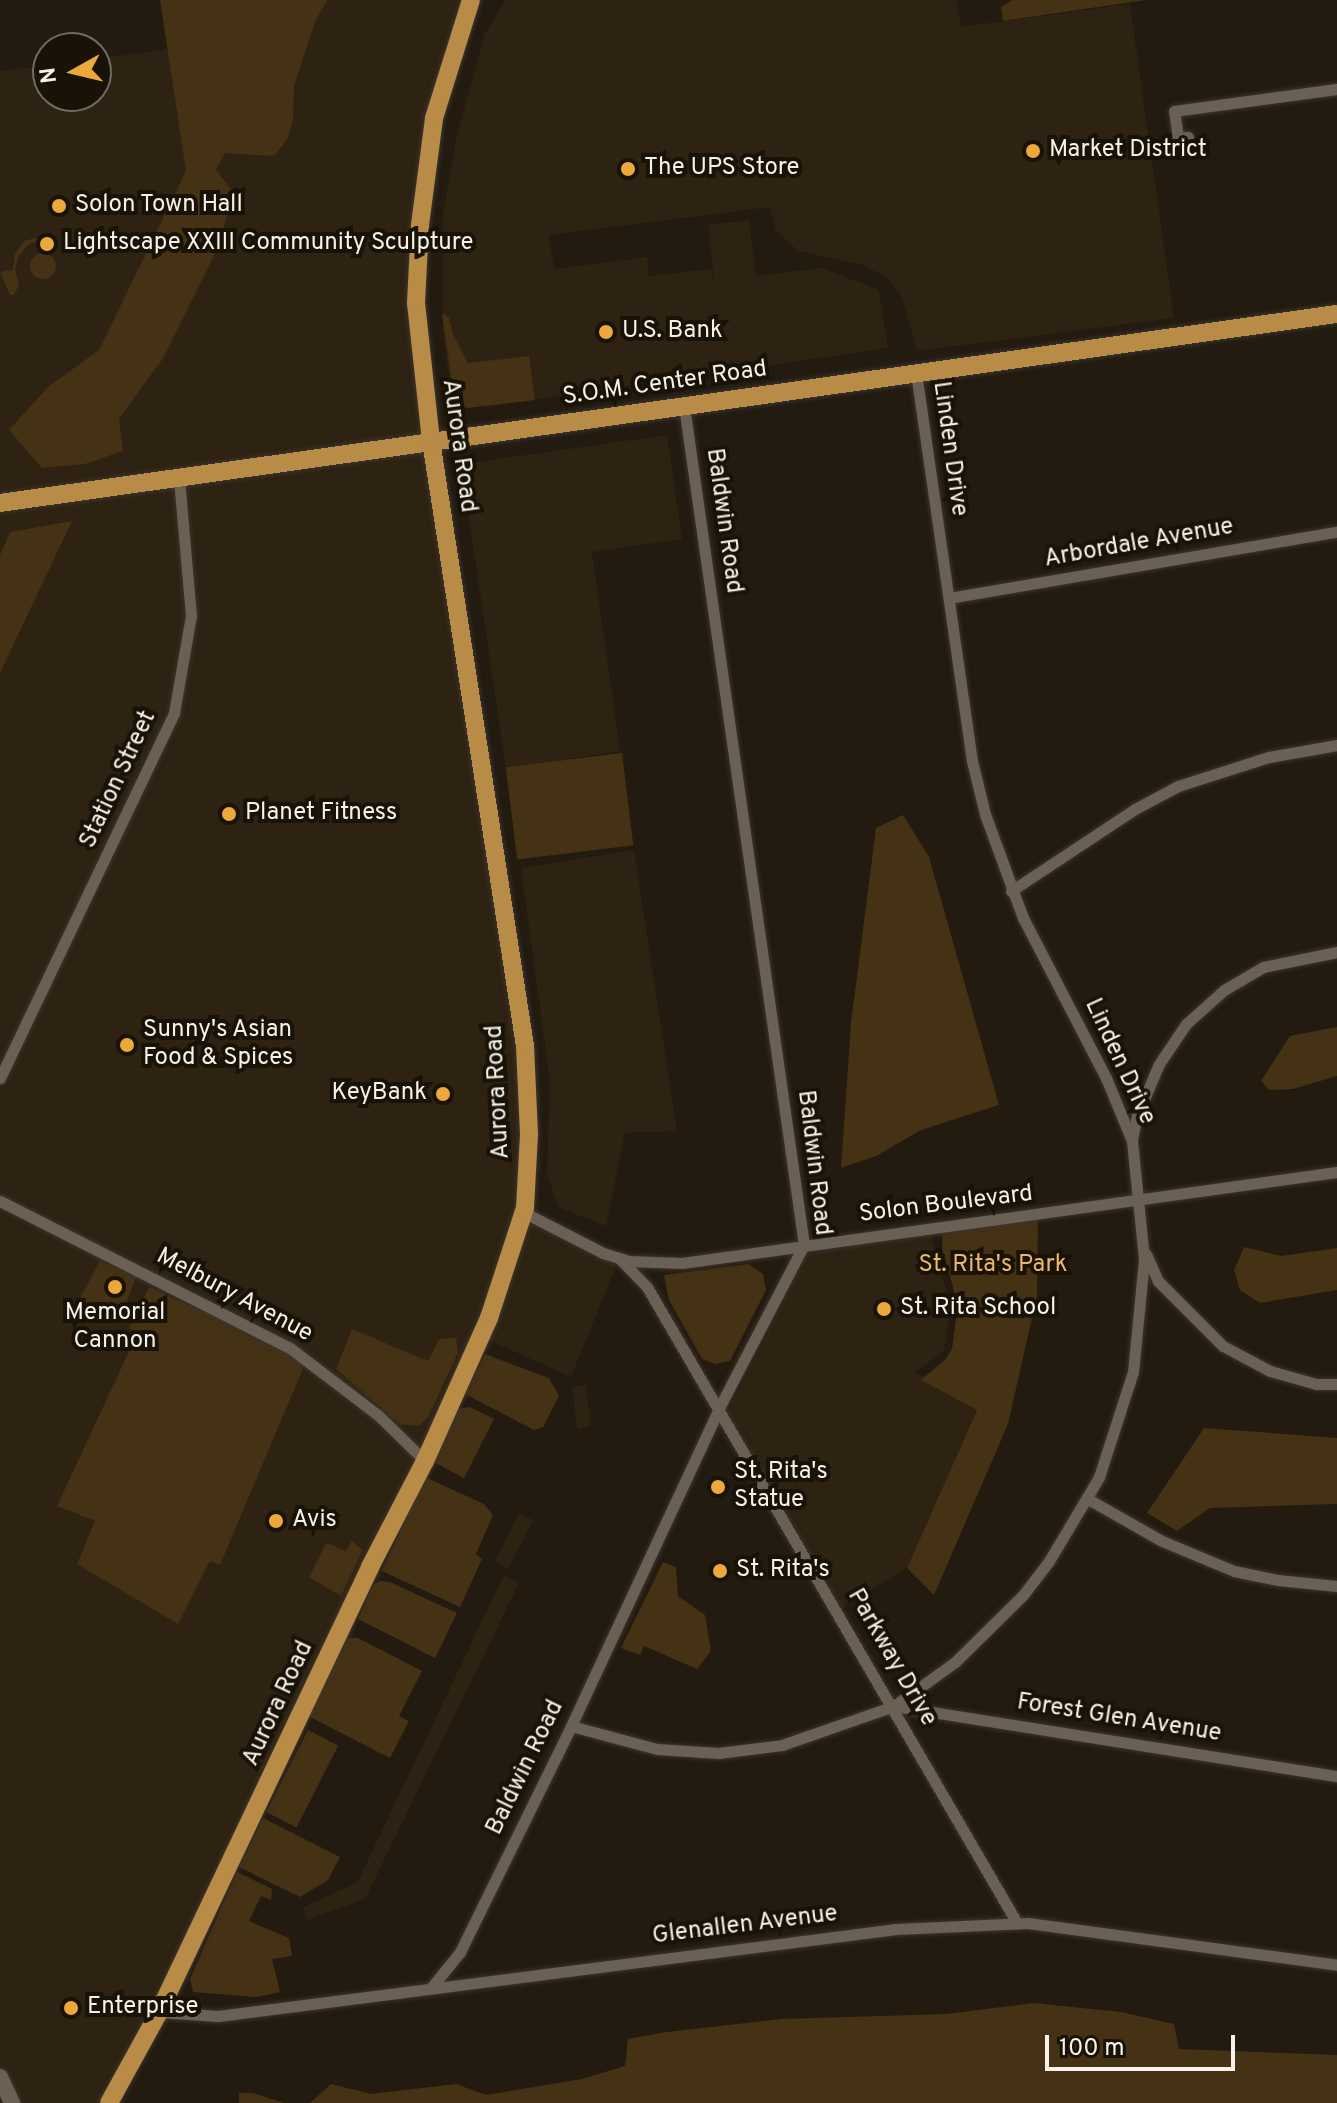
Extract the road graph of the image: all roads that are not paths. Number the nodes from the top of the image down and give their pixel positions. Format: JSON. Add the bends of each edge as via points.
{"nodes":[{"id":1,"x":471,"y":0,"type":"edge"},
{"id":2,"x":1337,"y":89,"type":"edge"},
{"id":3,"x":1188,"y":137,"type":"dead end"},
{"id":4,"x":1337,"y":314,"type":"edge"},
{"id":5,"x":916,"y":372,"type":"junction"},
{"id":6,"x":684,"y":406,"type":"junction"},
{"id":7,"x":431,"y":441,"type":"junction"},
{"id":8,"x":179,"y":478,"type":"junction"},
{"id":9,"x":0,"y":503,"type":"edge"},
{"id":10,"x":1337,"y":532,"type":"edge"},
{"id":11,"x":949,"y":598,"type":"junction"},
{"id":12,"x":1337,"y":745,"type":"edge"},
{"id":13,"x":1011,"y":891,"type":"junction"},
{"id":14,"x":1337,"y":952,"type":"edge"},
{"id":15,"x":0,"y":1078,"type":"edge"},
{"id":16,"x":1132,"y":1141,"type":"junction"},
{"id":17,"x":1337,"y":1172,"type":"edge"},
{"id":18,"x":1140,"y":1200,"type":"junction"},
{"id":19,"x":0,"y":1201,"type":"edge"},
{"id":20,"x":523,"y":1212,"type":"junction"},
{"id":21,"x":804,"y":1245,"type":"junction"},
{"id":22,"x":1144,"y":1250,"type":"junction"},
{"id":23,"x":619,"y":1258,"type":"junction"},
{"id":24,"x":1337,"y":1384,"type":"edge"},
{"id":25,"x":719,"y":1408,"type":"junction"},
{"id":26,"x":425,"y":1461,"type":"junction"},
{"id":27,"x":1088,"y":1499,"type":"junction"},
{"id":28,"x":1337,"y":1586,"type":"edge"},
{"id":29,"x":894,"y":1706,"type":"junction"},
{"id":30,"x":571,"y":1726,"type":"junction"},
{"id":31,"x":1337,"y":1776,"type":"edge"},
{"id":32,"x":1017,"y":1923,"type":"junction"},
{"id":33,"x":1337,"y":1965,"type":"edge"},
{"id":34,"x":431,"y":1988,"type":"junction"},
{"id":35,"x":159,"y":2012,"type":"junction"},
{"id":36,"x":0,"y":2077,"type":"edge"},
{"id":37,"x":12,"y":2103,"type":"edge"},
{"id":38,"x":109,"y":2103,"type":"edge"}],
"edges":[{"from":1,"to":7,"type":"main road","name":"Aurora Road","via":[[434,118],[418,240],[416,303]]},
{"from":2,"to":3,"type":"street","via":[[1174,111],[1178,138]]},
{"from":4,"to":5,"type":"main road","name":"S.O.M. Center Road"},
{"from":5,"to":6,"type":"main road","name":"S.O.M. Center Road"},
{"from":5,"to":11,"type":"street","name":"Linden Drive"},
{"from":6,"to":7,"type":"main road","name":"S.O.M. Center Road"},
{"from":6,"to":21,"type":"street","name":"Baldwin Road"},
{"from":7,"to":8,"type":"main road","name":"S.O.M. Center Road"},
{"from":7,"to":20,"type":"main road","name":"Aurora Road","via":[[525,1046],[529,1134]]},
{"from":8,"to":9,"type":"main road","name":"S.O.M. Center Road"},
{"from":8,"to":15,"type":"street","name":"Station Street","via":[[191,616],[174,713]]},
{"from":10,"to":11,"type":"street","name":"Arbordale Avenue"},
{"from":11,"to":13,"type":"street","name":"Linden Drive","via":[[972,761]]},
{"from":12,"to":13,"type":"street","via":[[1269,757],[1178,786]]},
{"from":13,"to":16,"type":"street","name":"Linden Drive","via":[[1106,1078]]},
{"from":14,"to":16,"type":"street","via":[[1263,967],[1224,990],[1186,1024],[1159,1064]]},
{"from":16,"to":18,"type":"street","name":"Linden Drive"},
{"from":17,"to":18,"type":"street","name":"Solon Boulevard"},
{"from":18,"to":21,"type":"street","name":"Solon Boulevard"},
{"from":18,"to":22,"type":"street","name":"Linden Drive"},
{"from":19,"to":26,"type":"street","name":"Melbury Avenue","via":[[290,1348],[378,1415]]},
{"from":20,"to":23,"type":"street","name":"Solon Boulevard"},
{"from":20,"to":26,"type":"main road","name":"Aurora Road","via":[[489,1318]]},
{"from":21,"to":23,"type":"street","name":"Solon Boulevard","via":[[682,1263]]},
{"from":21,"to":25,"type":"street","name":"Baldwin Road"},
{"from":22,"to":24,"type":"street","via":[[1158,1281],[1223,1346],[1270,1371],[1316,1384]]},
{"from":22,"to":27,"type":"street","name":"Linden Drive","via":[[1133,1372],[1120,1422]]},
{"from":23,"to":25,"type":"street","name":"Parkway Drive","via":[[647,1287]]},
{"from":25,"to":29,"type":"street","name":"Parkway Drive"},
{"from":25,"to":30,"type":"street","name":"Baldwin Road"},
{"from":26,"to":35,"type":"main road","name":"Aurora Road"},
{"from":27,"to":28,"type":"street","via":[[1162,1541],[1234,1571]]},
{"from":27,"to":29,"type":"street","name":"Linden Drive","via":[[1023,1595],[955,1662]]},
{"from":29,"to":30,"type":"street","name":"Linden Drive","via":[[782,1745],[718,1753],[642,1746]]},
{"from":29,"to":31,"type":"street","name":"Forest Glen Avenue"},
{"from":29,"to":32,"type":"street","name":"Parkway Drive"},
{"from":30,"to":34,"type":"street","name":"Baldwin Road","via":[[460,1952]]},
{"from":32,"to":33,"type":"street","name":"Glenallen Avenue"},
{"from":32,"to":34,"type":"street","name":"Glenallen Avenue","via":[[896,1929]]},
{"from":34,"to":35,"type":"street","name":"Glenallen Avenue","via":[[218,2016]]},
{"from":35,"to":38,"type":"main road","name":"Aurora Road"},
{"from":36,"to":37,"type":"street"}]}
